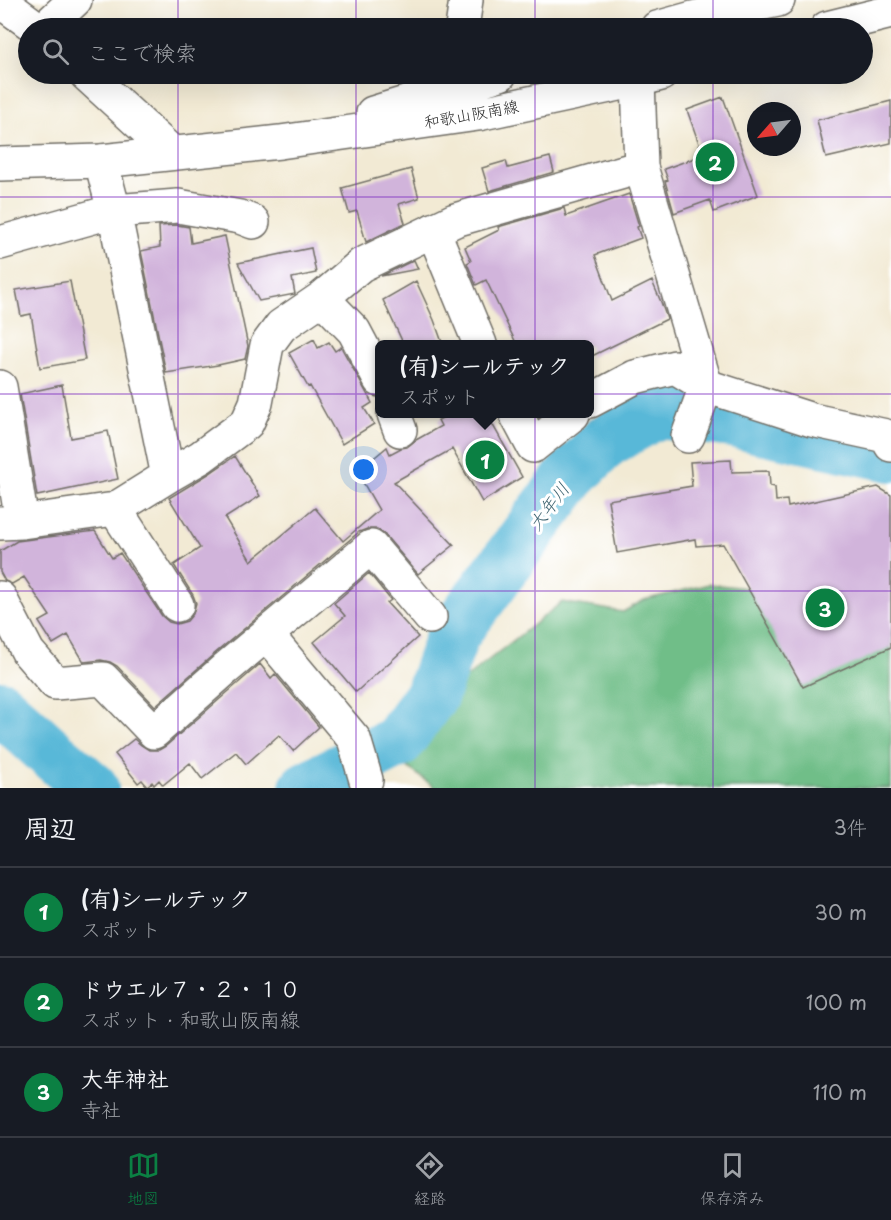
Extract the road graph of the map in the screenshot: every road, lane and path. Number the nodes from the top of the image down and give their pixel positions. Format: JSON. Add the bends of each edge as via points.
{"nodes":[{"id":1,"x":75,"y":0,"type":"edge"},
{"id":2,"x":466,"y":0,"type":"edge"},
{"id":3,"x":735,"y":0,"type":"edge"},
{"id":4,"x":778,"y":0,"type":"edge"},
{"id":5,"x":802,"y":0,"type":"edge"},
{"id":6,"x":0,"y":1,"type":"edge"},
{"id":7,"x":891,"y":12,"type":"edge"},
{"id":8,"x":23,"y":18,"type":"edge"},
{"id":9,"x":56,"y":18,"type":"edge"},
{"id":10,"x":463,"y":18,"type":"edge"},
{"id":11,"x":693,"y":18,"type":"joint"},
{"id":12,"x":772,"y":18,"type":"edge"},
{"id":13,"x":867,"y":18,"type":"edge"},
{"id":14,"x":97,"y":84,"type":"edge"},
{"id":15,"x":456,"y":84,"type":"edge"},
{"id":16,"x":617,"y":84,"type":"edge"},
{"id":17,"x":649,"y":84,"type":"edge"},
{"id":18,"x":280,"y":142,"type":"junction"},
{"id":19,"x":172,"y":153,"type":"junction"},
{"id":20,"x":101,"y":161,"type":"junction"},
{"id":21,"x":0,"y":164,"type":"edge"},
{"id":22,"x":641,"y":167,"type":"junction"},
{"id":23,"x":114,"y":211,"type":"junction"},
{"id":24,"x":253,"y":222,"type":"dead end"},
{"id":25,"x":432,"y":230,"type":"junction"},
{"id":26,"x":0,"y":243,"type":"edge"},
{"id":27,"x":322,"y":297,"type":"junction"},
{"id":28,"x":478,"y":340,"type":"edge"},
{"id":29,"x":375,"y":371,"type":"edge"},
{"id":30,"x":706,"y":386,"type":"junction"},
{"id":31,"x":0,"y":387,"type":"edge"},
{"id":32,"x":594,"y":398,"type":"edge"},
{"id":33,"x":518,"y":418,"type":"edge"},
{"id":34,"x":568,"y":418,"type":"edge"},
{"id":35,"x":688,"y":436,"type":"dead end"},
{"id":36,"x":891,"y":444,"type":"edge"},
{"id":37,"x":168,"y":476,"type":"junction"},
{"id":38,"x":115,"y":509,"type":"junction"},
{"id":39,"x":11,"y":523,"type":"edge"},
{"id":40,"x":177,"y":605,"type":"dead end"},
{"id":41,"x":430,"y":617,"type":"dead end"},
{"id":42,"x":5,"y":618,"type":"edge"},
{"id":43,"x":267,"y":635,"type":"junction"},
{"id":44,"x":366,"y":780,"type":"dead end"}],
"edges":[{"from":1,"to":9,"type":"street"},
{"from":2,"to":10,"type":"street"},
{"from":3,"to":11,"type":"street"},
{"from":4,"to":11,"type":"street"},
{"from":5,"to":12,"type":"street"},
{"from":6,"to":8,"type":"street"},
{"from":7,"to":13,"type":"street"},
{"from":14,"to":19,"type":"street"},
{"from":15,"to":18,"type":"street","name":"和歌山阪南線"},
{"from":16,"to":18,"type":"street","name":"和歌山阪南線","via":[[478,114]]},
{"from":17,"to":22,"type":"street"},
{"from":18,"to":19,"type":"street","name":"和歌山阪南線"},
{"from":19,"to":20,"type":"street","name":"和歌山阪南線"},
{"from":20,"to":21,"type":"street","name":"和歌山阪南線"},
{"from":20,"to":23,"type":"street"},
{"from":22,"to":25,"type":"street"},
{"from":22,"to":30,"type":"street"},
{"from":23,"to":24,"type":"street","via":[[178,206]]},
{"from":23,"to":26,"type":"street"},
{"from":23,"to":37,"type":"street"},
{"from":25,"to":27,"type":"street","via":[[361,265]]},
{"from":25,"to":28,"type":"street"},
{"from":27,"to":29,"type":"street","via":[[354,331]]},
{"from":27,"to":37,"type":"street","via":[[281,326],[267,345],[256,403],[247,423]]},
{"from":30,"to":32,"type":"street","via":[[675,367],[635,377]]},
{"from":30,"to":35,"type":"street"},
{"from":30,"to":36,"type":"street","via":[[812,420],[886,436]]},
{"from":31,"to":39,"type":"street"},
{"from":33,"to":34,"type":"street","via":[[533,446]]},
{"from":37,"to":38,"type":"street"},
{"from":38,"to":39,"type":"street"},
{"from":38,"to":40,"type":"street"},
{"from":41,"to":43,"type":"street","via":[[370,547]]},
{"from":42,"to":43,"type":"street","via":[[55,683],[103,679],[154,732]]},
{"from":43,"to":44,"type":"street","via":[[354,739]]}]}
